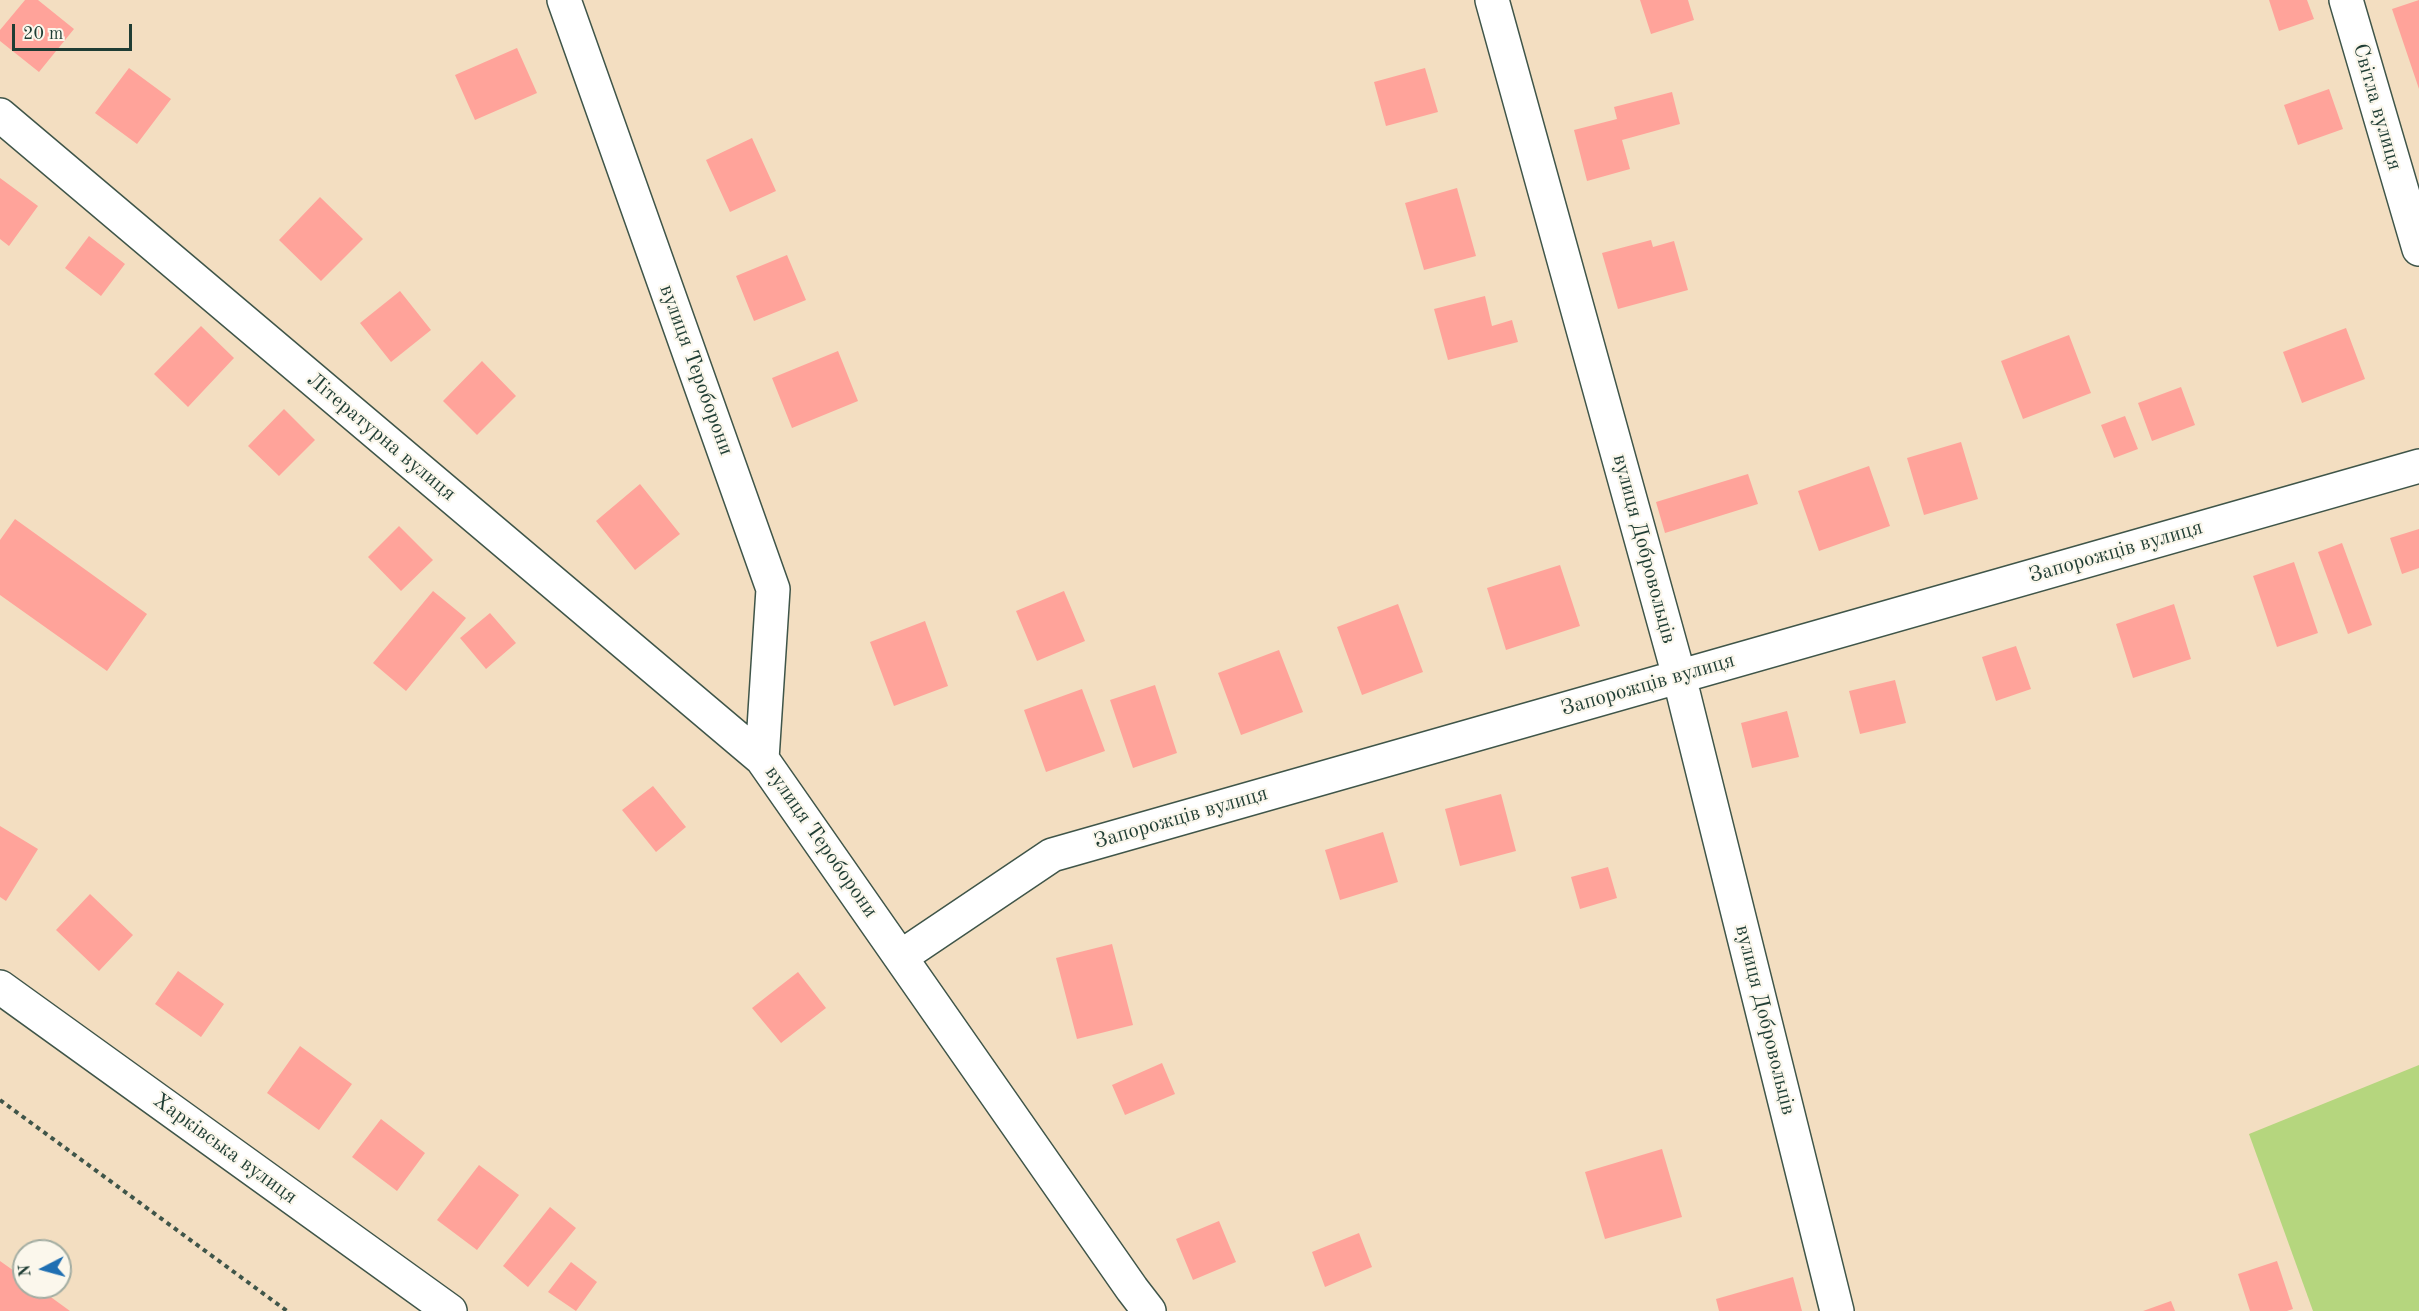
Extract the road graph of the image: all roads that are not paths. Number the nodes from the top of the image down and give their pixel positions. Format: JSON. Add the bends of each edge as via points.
{"nodes":[{"id":1,"x":564,"y":0,"type":"edge"},
{"id":2,"x":1492,"y":0,"type":"edge"},
{"id":3,"x":2346,"y":0,"type":"edge"},
{"id":4,"x":0,"y":115,"type":"edge"},
{"id":5,"x":2419,"y":249,"type":"edge"},
{"id":6,"x":2419,"y":466,"type":"edge"},
{"id":7,"x":1679,"y":676,"type":"junction"},
{"id":8,"x":762,"y":759,"type":"junction"},
{"id":9,"x":902,"y":956,"type":"junction"},
{"id":10,"x":0,"y":987,"type":"edge"},
{"id":11,"x":450,"y":1311,"type":"edge"},
{"id":12,"x":1149,"y":1311,"type":"edge"},
{"id":13,"x":1838,"y":1311,"type":"edge"}],
"edges":[{"from":1,"to":8,"type":"street","name":"вулиця Тероборони","via":[[773,589]]},
{"from":2,"to":7,"type":"street","name":"вулиця Добровольців"},
{"from":3,"to":5,"type":"street","name":"Світла вулиця"},
{"from":4,"to":8,"type":"street","name":"Літературна вулиця"},
{"from":6,"to":7,"type":"street","name":"Запорожців вулиця"},
{"from":7,"to":9,"type":"street","name":"Запорожців вулиця","via":[[1052,855]]},
{"from":7,"to":13,"type":"street","name":"вулиця Добровольців"},
{"from":8,"to":9,"type":"street","name":"вулиця Тероборони"},
{"from":9,"to":12,"type":"street","name":"вулиця Тероборони"},
{"from":10,"to":11,"type":"street","name":"Харківська вулиця"}]}
